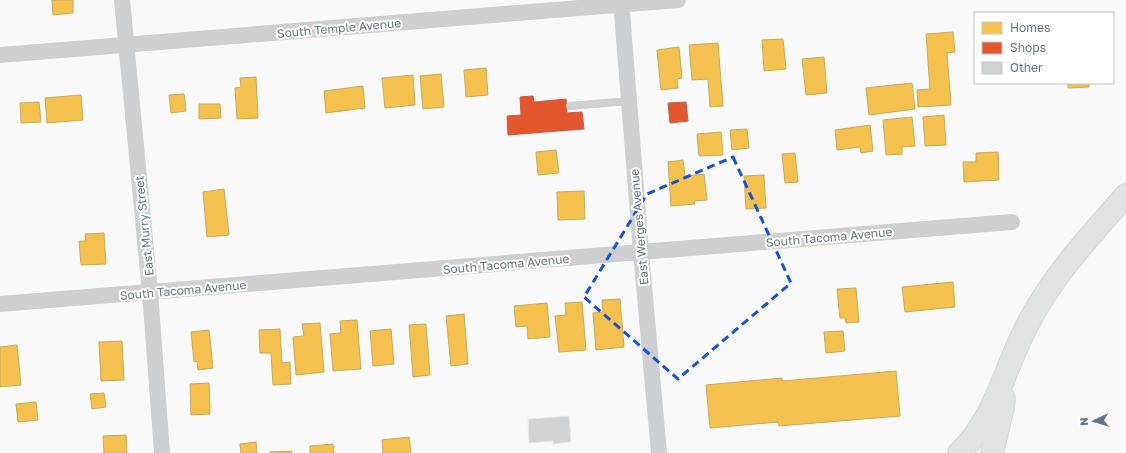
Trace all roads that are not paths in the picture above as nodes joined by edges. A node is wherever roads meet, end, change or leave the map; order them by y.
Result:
1 (122, 0) edge
2 (678, 0) edge
3 (621, 2) edge
4 (126, 45) junction
5 (0, 55) edge
6 (629, 101) junction
7 (570, 106) dead end
8 (1126, 195) edge
9 (1012, 222) dead end
10 (641, 252) junction
11 (150, 292) junction
12 (0, 304) edge
13 (1005, 376) junction
14 (162, 453) edge
15 (655, 453) edge
16 (959, 453) edge
17 (992, 453) edge

1 - 4 street, East Murry Street
2 - 3 street, South Temple Avenue
3 - 4 street, South Temple Avenue
3 - 6 street, East Werges Avenue
4 - 5 street, South Temple Avenue
4 - 11 street, East Murry Street
6 - 7 lane
6 - 10 street, East Werges Avenue
8 - 13 highway
9 - 10 street, South Tacoma Avenue
10 - 11 street, South Tacoma Avenue
10 - 15 street, East Werges Avenue
11 - 12 street, South Tacoma Avenue
11 - 14 street, East Murry Street
13 - 16 highway
13 - 17 highway

